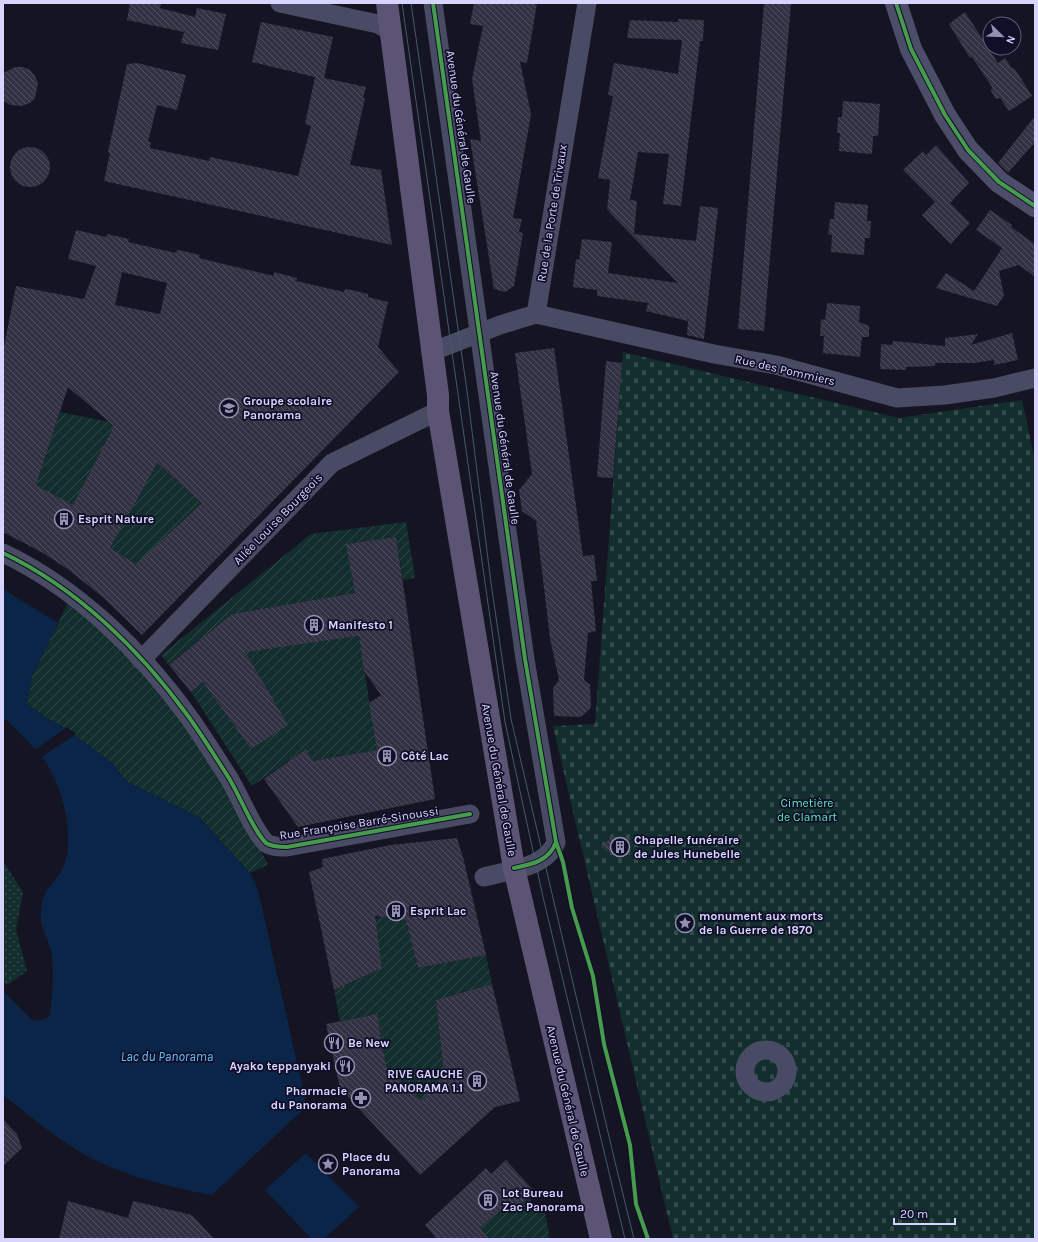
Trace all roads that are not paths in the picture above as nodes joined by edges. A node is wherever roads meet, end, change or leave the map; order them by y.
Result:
1 (280, 3) edge
2 (387, 3) edge
3 (433, 3) edge
4 (587, 3) edge
5 (896, 3) edge
6 (392, 32) junction
7 (1035, 206) edge
8 (536, 314) junction
9 (479, 334) junction
10 (431, 352) junction
11 (1035, 378) edge
12 (438, 411) junction
13 (3, 553) edge
14 (141, 660) junction
15 (470, 814) dead end
16 (514, 868) junction
17 (484, 877) dead end
18 (601, 1239) edge

1 - 6 street
2 - 6 main road, Avenue du Général de Gaulle
3 - 9 street, Avenue du Général de Gaulle
4 - 8 street, Rue de la Porte de Trivaux
5 - 7 street
6 - 10 main road, Avenue du Général de Gaulle
8 - 9 street
8 - 11 street, Rue des Pommiers
9 - 10 street
9 - 16 street, Avenue du Général de Gaulle
10 - 12 main road, Avenue du Général de Gaulle
12 - 14 street, Allée Louise Bourgeois
12 - 16 main road, Avenue du Général de Gaulle
13 - 14 street, Rue Françoise Barré-Sinoussi
14 - 15 street, Rue Françoise Barré-Sinoussi
16 - 17 street
16 - 18 main road, Avenue du Général de Gaulle

